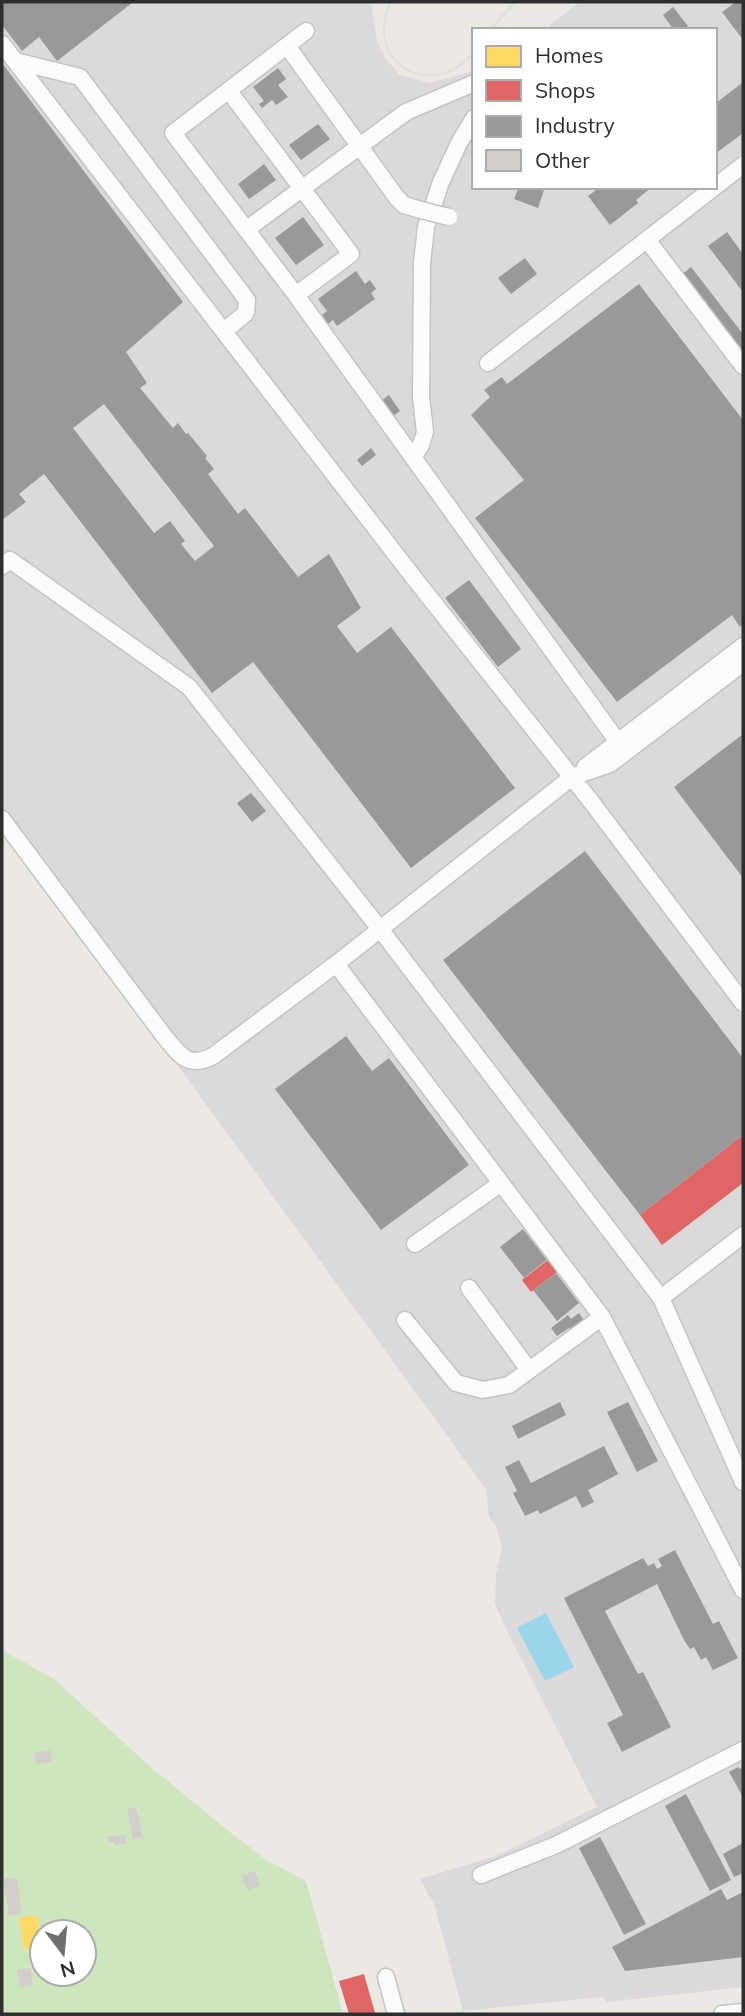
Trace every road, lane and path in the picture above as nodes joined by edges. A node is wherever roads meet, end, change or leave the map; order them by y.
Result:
1 (306, 31) dead end
2 (2, 44) edge
3 (287, 46) junction
4 (15, 61) junction
5 (472, 84) edge
6 (229, 91) junction
7 (472, 122) edge
8 (359, 146) junction
9 (743, 165) edge
10 (717, 186) edge
11 (302, 189) junction
12 (713, 189) edge
13 (449, 216) dead end
14 (247, 229) junction
15 (648, 241) junction
16 (296, 295) junction
17 (224, 331) junction
18 (488, 363) dead end
19 (743, 366) edge
20 (414, 458) junction
21 (2, 566) edge
22 (743, 646) edge
23 (743, 663) edge
24 (618, 742) junction
25 (572, 777) junction
26 (2, 819) edge
27 (380, 929) junction
28 (336, 964) junction
29 (743, 1003) edge
30 (500, 1184) junction
31 (743, 1235) edge
32 (415, 1244) dead end
33 (469, 1289) dead end
34 (661, 1298) junction
35 (602, 1317) junction
36 (405, 1320) dead end
37 (529, 1370) junction
38 (743, 1482) edge
39 (743, 1590) edge
40 (743, 1750) edge
41 (481, 1875) dead end
42 (386, 1978) dead end
43 (743, 2012) edge
44 (396, 2014) edge
45 (722, 2014) edge

1 - 3 street
2 - 4 street
3 - 6 street
3 - 8 street
4 - 17 street
4 - 17 street
5 - 8 street
6 - 11 street
6 - 14 street
7 - 20 street
8 - 11 street
8 - 13 street, bridge
9 - 10 street
11 - 14 street
11 - 16 street
12 - 15 street
14 - 16 street
15 - 18 street
15 - 19 street
16 - 20 street
17 - 25 street
20 - 24 street
21 - 27 street
22 - 24 street
23 - 25 street
24 - 25 street
25 - 27 street
25 - 29 street
26 - 28 street
27 - 28 street
27 - 34 street
28 - 30 street
30 - 32 street
30 - 35 street
31 - 34 street
33 - 37 street
34 - 38 street
35 - 37 street
35 - 39 street
36 - 37 street
40 - 41 street
42 - 44 street
43 - 45 street

